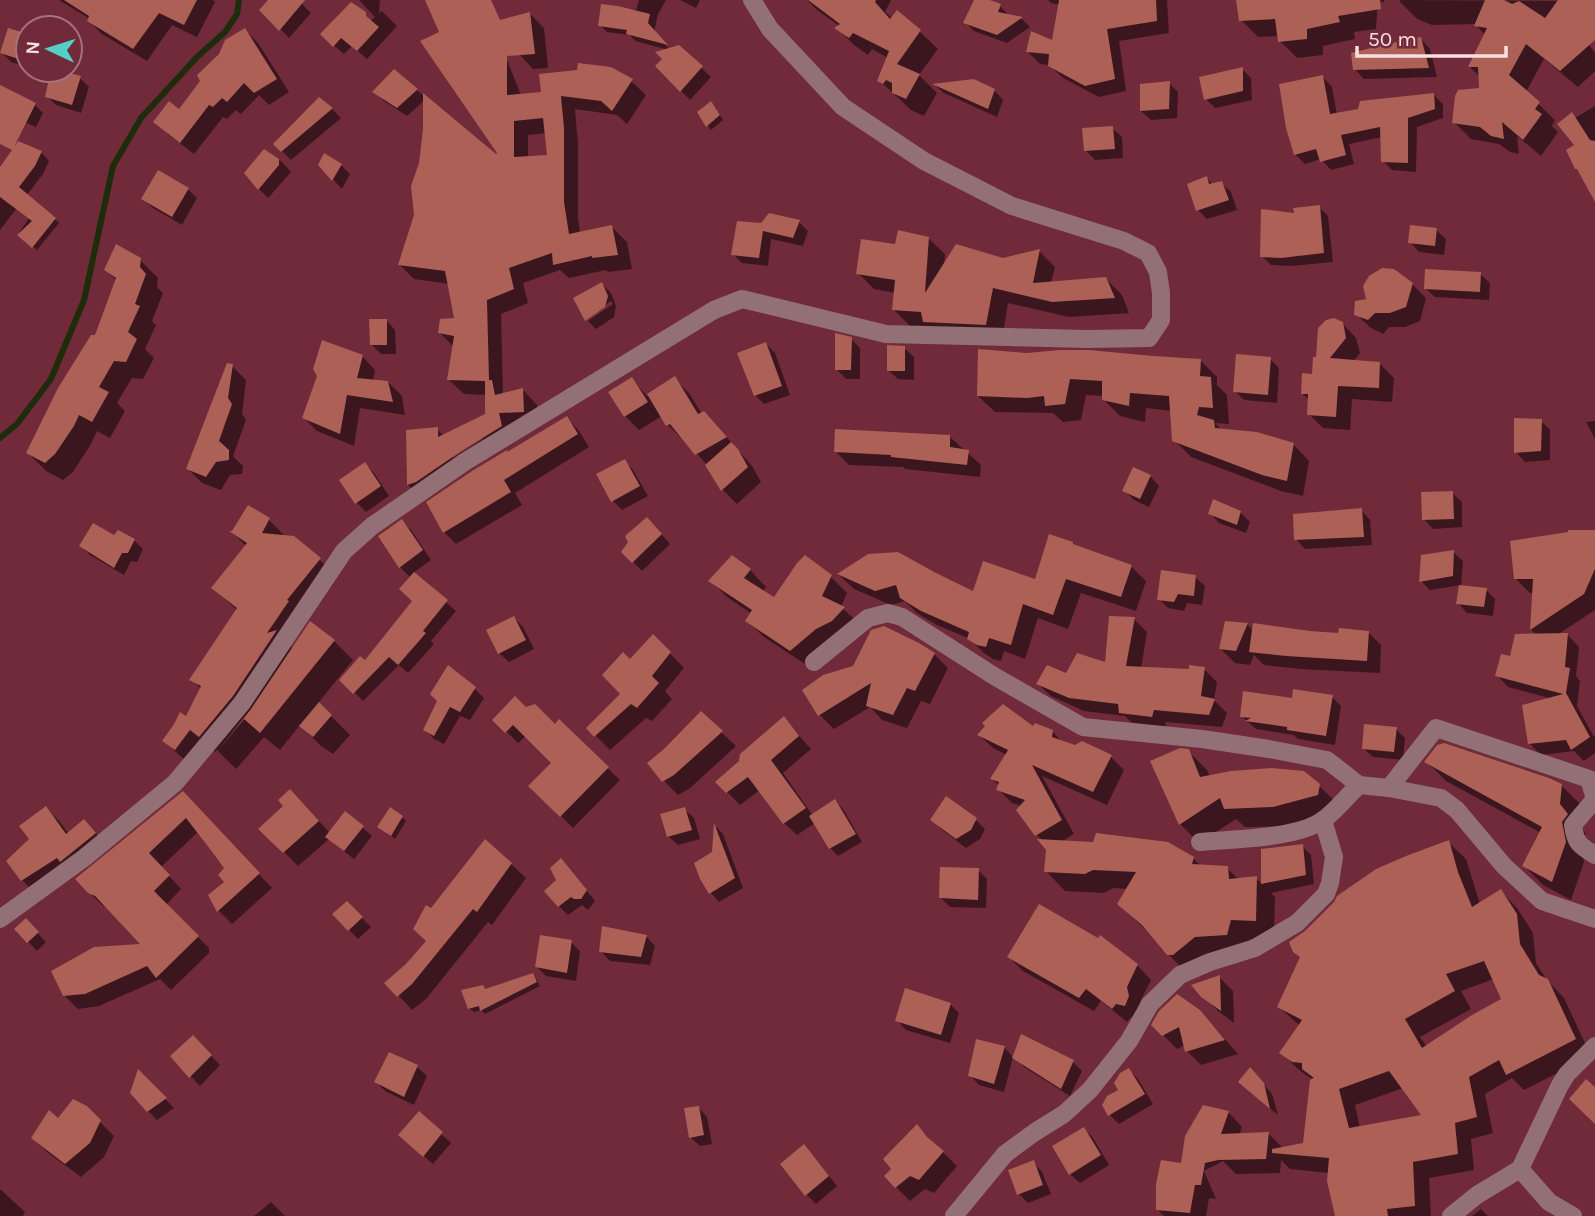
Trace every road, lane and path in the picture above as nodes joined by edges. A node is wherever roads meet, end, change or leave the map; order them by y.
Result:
1 (751, 0) edge
2 (814, 662) dead end
3 (1359, 785) junction
4 (1389, 788) junction
5 (1323, 820) junction
6 (1200, 842) dead end
7 (1595, 855) edge
8 (0, 919) edge
9 (1595, 919) edge
10 (1595, 1046) edge
11 (1520, 1169) junction
12 (954, 1216) edge
13 (1451, 1216) edge
14 (1573, 1216) edge

1 - 8 street
2 - 3 street
3 - 4 street
3 - 5 street
4 - 7 street
4 - 9 street
5 - 6 street
5 - 12 street
10 - 11 street
11 - 13 street
11 - 14 street

